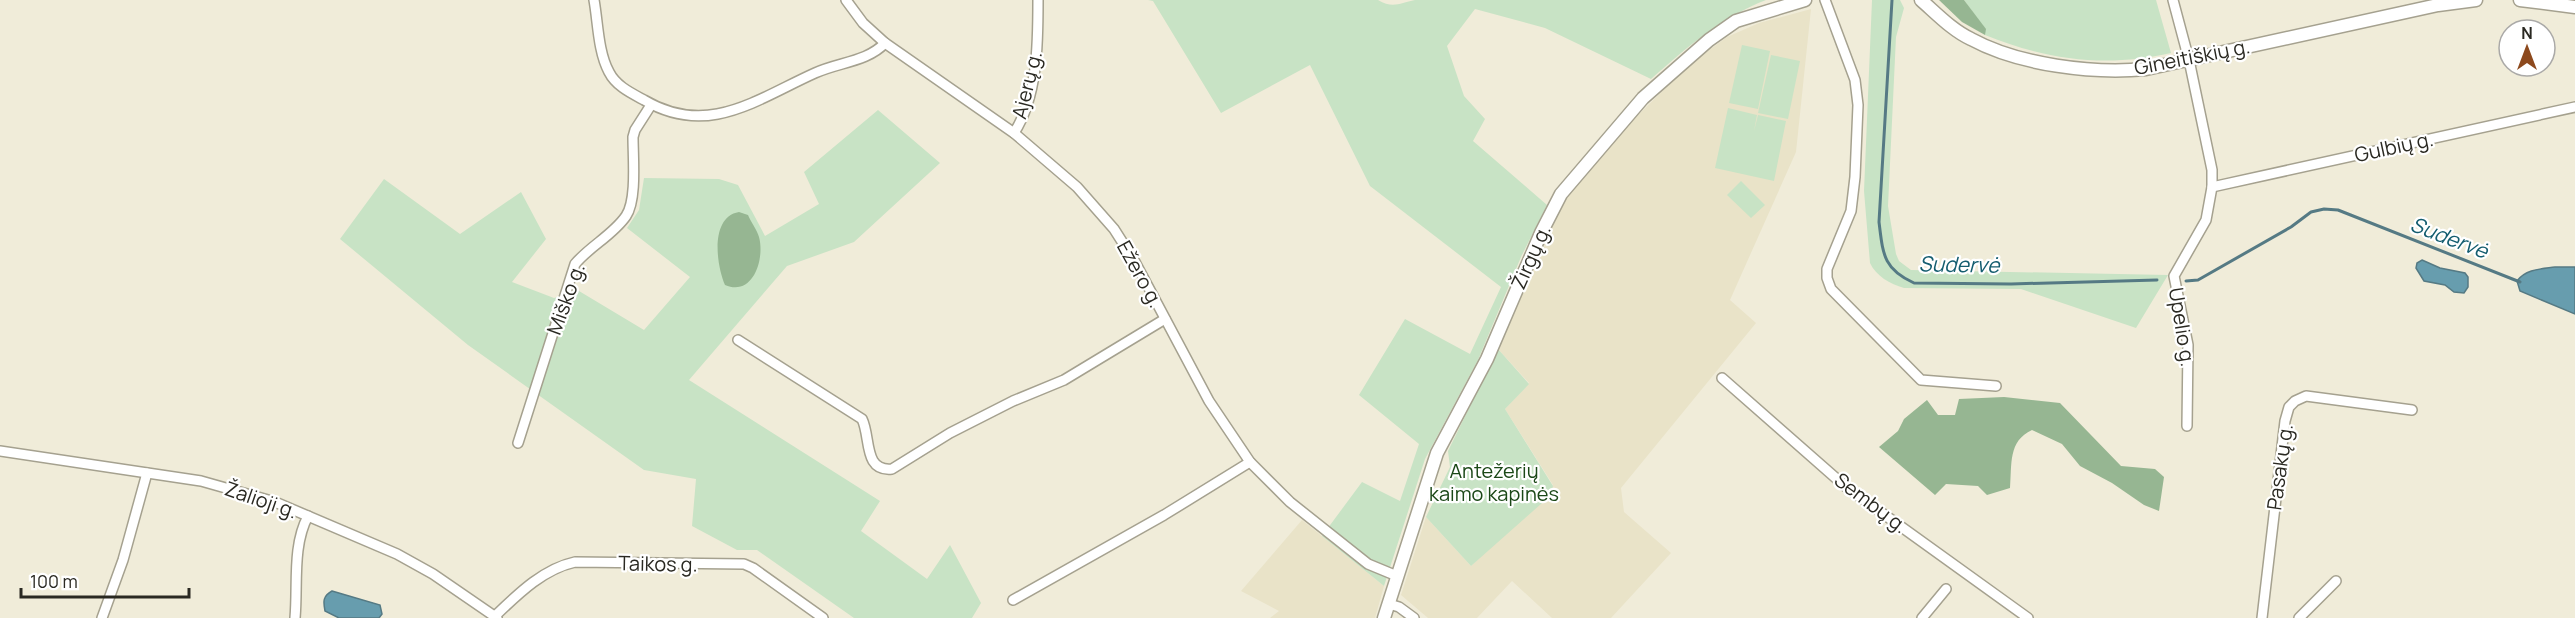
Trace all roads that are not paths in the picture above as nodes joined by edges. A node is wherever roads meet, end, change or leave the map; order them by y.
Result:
1 (594, 0) edge
2 (846, 0) edge
3 (1038, 0) edge
4 (1805, 0) edge
5 (1825, 0) edge
6 (1921, 0) edge
7 (2173, 0) edge
8 (2476, 0) edge
9 (2520, 0) edge
10 (2575, 7) edge
11 (885, 43) junction
12 (2189, 60) junction
13 (651, 105) junction
14 (2575, 107) edge
15 (1014, 133) junction
16 (2212, 187) junction
17 (1165, 319) junction
18 (738, 340) dead end
19 (1722, 378) dead end
20 (1996, 386) dead end
21 (2412, 410) dead end
22 (2187, 426) dead end
23 (518, 443) dead end
24 (0, 451) edge
25 (1250, 462) junction
26 (147, 473) junction
27 (308, 516) junction
28 (1397, 576) junction
29 (2336, 581) dead end
30 (1946, 589) dead end
31 (1013, 600) dead end
32 (1389, 604) junction
33 (496, 617) edge
34 (102, 618) edge
35 (295, 618) edge
36 (823, 618) edge
37 (1384, 618) edge
38 (1414, 618) edge
39 (1922, 618) edge
40 (2028, 618) edge
41 (2262, 618) edge
42 (2299, 618) edge

1 - 13 street
2 - 11 street, Ežero g.
3 - 15 street, Ajerų g.
4 - 28 street, Žirgų g.
5 - 20 street
6 - 12 street, Gineitiškių g.
7 - 12 street, Upelio g.
8 - 12 street, Gineitiškių g.
9 - 10 street
11 - 13 street
11 - 15 street, Ežero g.
12 - 16 street, Upelio g.
13 - 23 street, Miško g.
14 - 16 street, Gulbių g.
15 - 17 street, Ežero g.
16 - 22 street, Upelio g.
17 - 18 street
17 - 25 street, Ežero g.
19 - 40 street, Sembų g.
21 - 41 street, Pasakų g.
24 - 26 street, Žalioji g.
25 - 28 street, Ežero g.
25 - 31 street
26 - 27 street, Žalioji g.
26 - 34 street
27 - 33 street, Žalioji g.
27 - 35 street
28 - 32 street, Žirgų g.
29 - 42 street
30 - 39 street
32 - 37 street, Žirgų g.
32 - 38 street
33 - 36 street, Taikos g.

